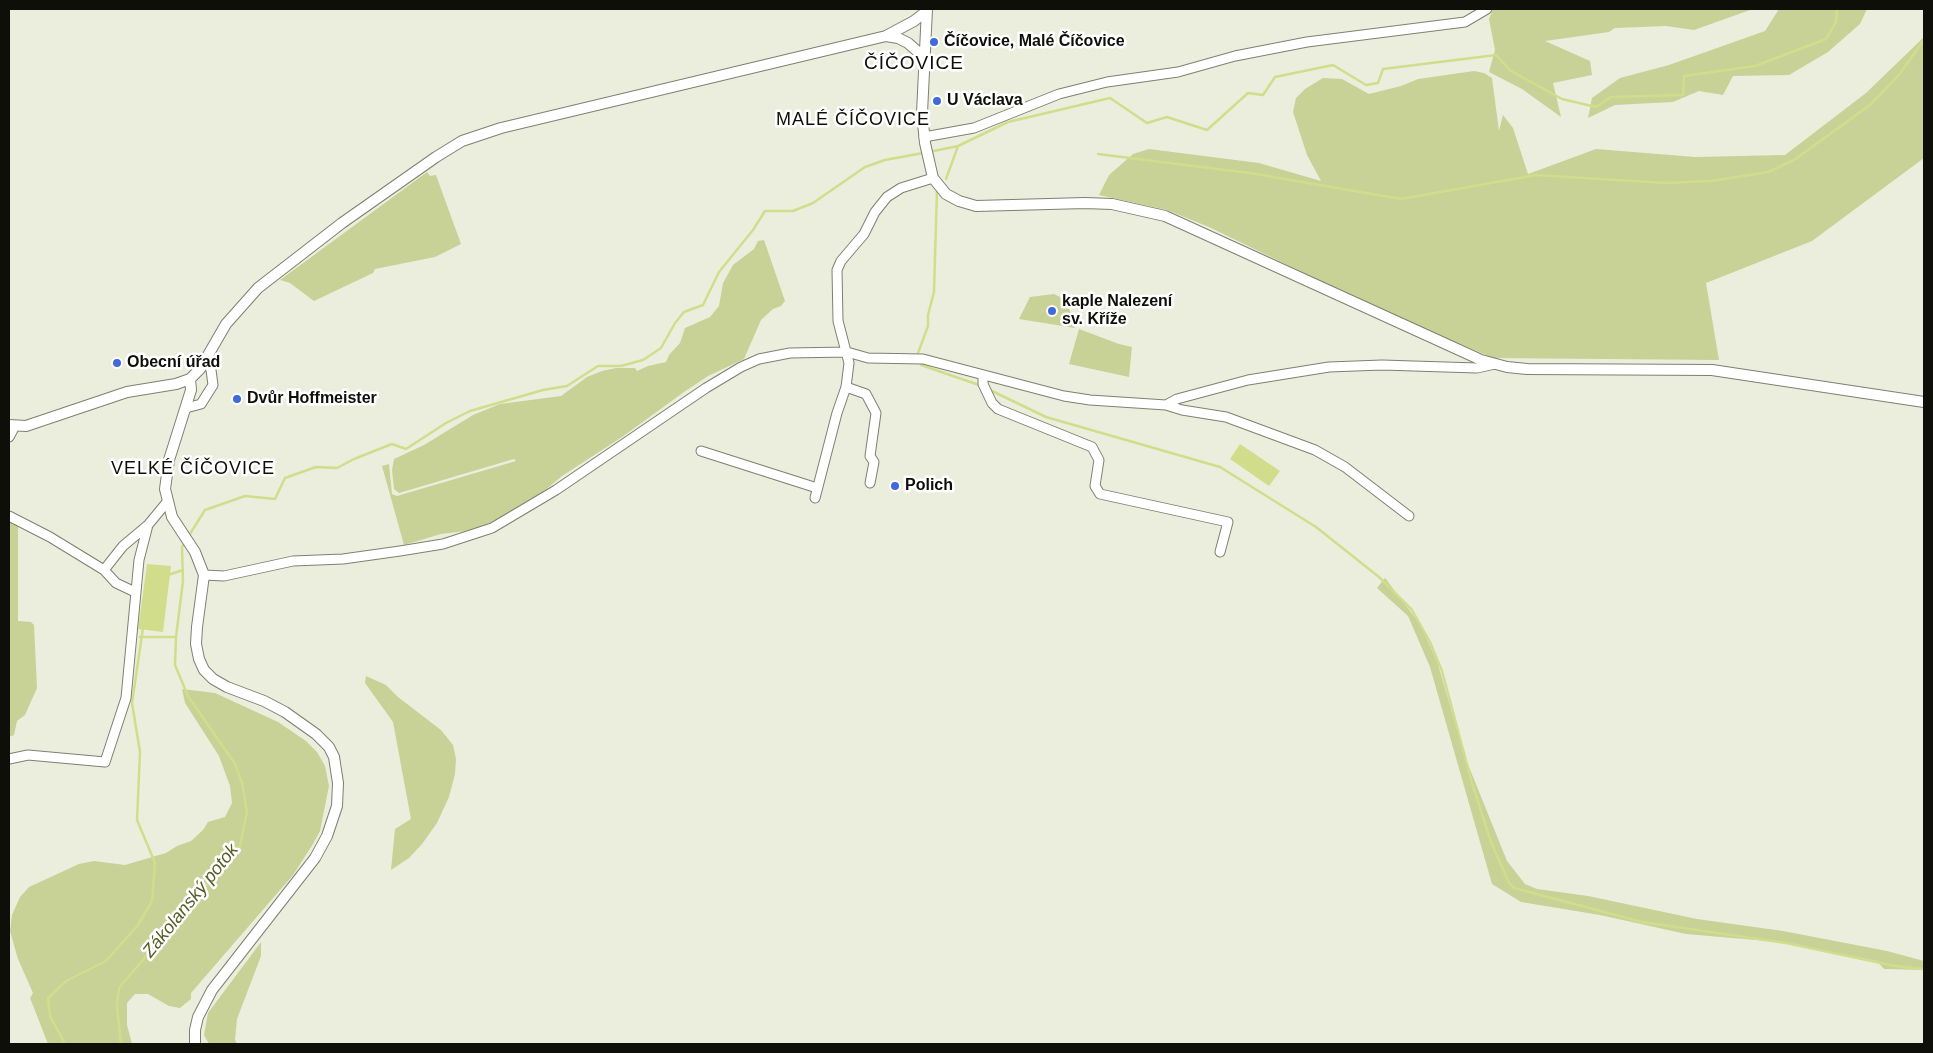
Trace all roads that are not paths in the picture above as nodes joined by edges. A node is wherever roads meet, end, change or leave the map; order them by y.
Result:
1 (1487, 9) edge
2 (927, 10) edge
3 (886, 36) junction
4 (924, 61) junction
5 (924, 140) junction
6 (932, 174) junction
7 (847, 352) junction
8 (206, 358) junction
9 (1495, 364) junction
10 (983, 376) junction
11 (190, 379) junction
12 (846, 387) junction
13 (1924, 402) edge
14 (1166, 405) junction
15 (186, 408) junction
16 (12, 426) edge
17 (9, 437) edge
18 (701, 451) dead end
19 (870, 483) dead end
20 (817, 488) junction
21 (815, 498) dead end
22 (167, 502) junction
23 (9, 516) edge
24 (1409, 516) dead end
25 (148, 525) junction
26 (1220, 552) dead end
27 (104, 570) junction
28 (204, 576) junction
29 (135, 592) junction
30 (9, 759) edge
31 (195, 1044) edge

1 - 5 street
2 - 3 street
2 - 4 street
3 - 4 street
3 - 8 street
4 - 5 street
5 - 6 street
6 - 7 street
6 - 9 street
7 - 10 street
7 - 12 street
7 - 28 street
8 - 11 street
8 - 15 street
9 - 13 street
9 - 14 street
10 - 14 street
10 - 26 street
11 - 15 street
11 - 16 street
12 - 19 street
12 - 20 street
14 - 24 street
15 - 22 street
16 - 17 street
18 - 20 street
20 - 21 street
22 - 25 street
22 - 28 street
23 - 27 street
25 - 27 street
25 - 29 street
27 - 29 street
28 - 31 street
29 - 30 street

